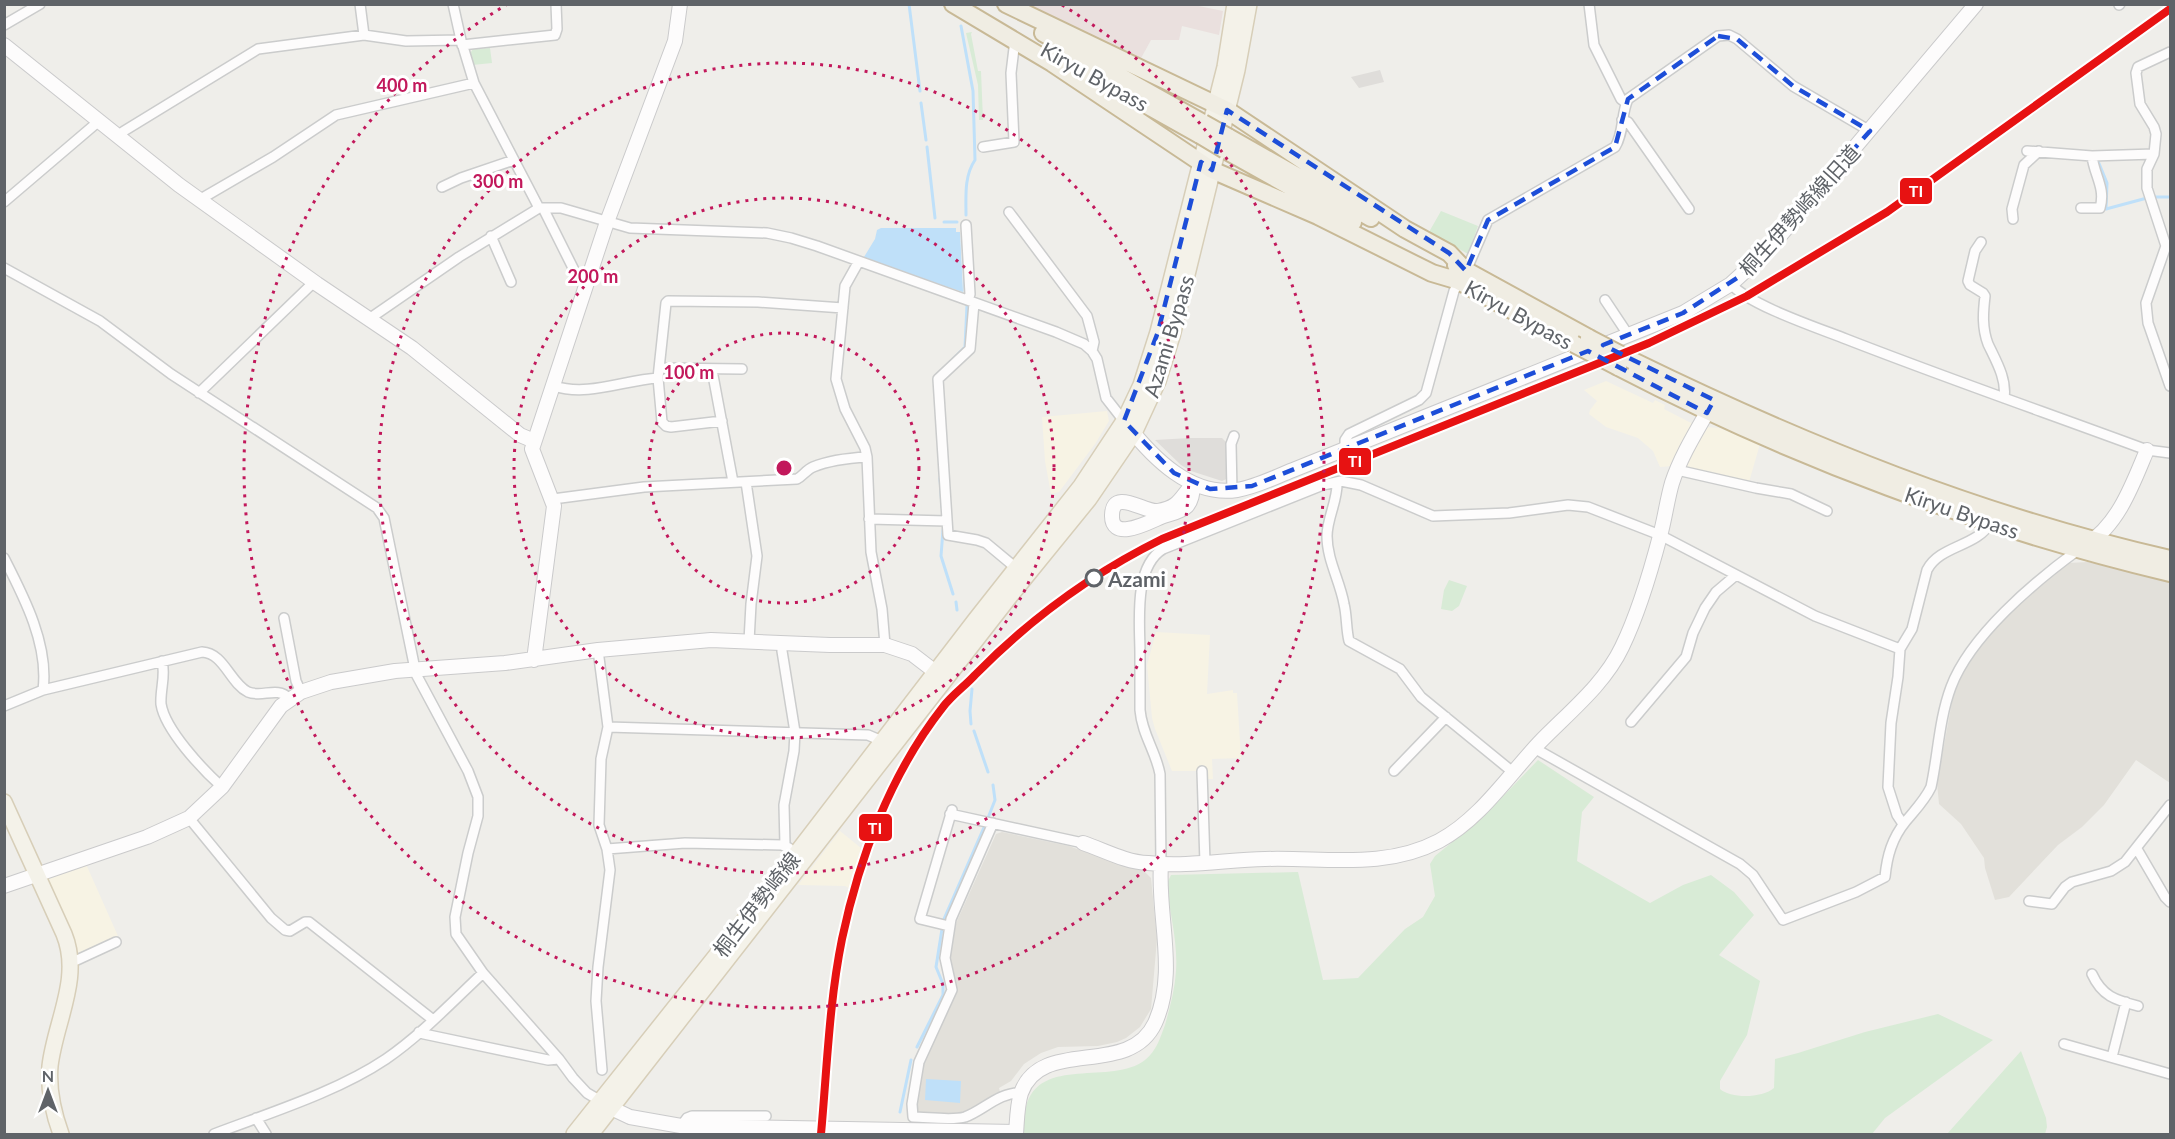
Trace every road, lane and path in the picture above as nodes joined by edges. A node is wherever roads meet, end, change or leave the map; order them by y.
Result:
1 (40, 4) edge
2 (360, 4) edge
3 (453, 4) edge
4 (556, 4) edge
5 (680, 4) edge
6 (953, 4) edge
7 (967, 4) edge
8 (993, 4) edge
9 (1006, 4) edge
10 (1235, 4) edge
11 (1249, 4) edge
12 (1589, 4) edge
13 (1976, 4) edge
14 (4, 25) edge
15 (363, 35) junction
16 (1015, 40) junction
17 (462, 43) junction
18 (4, 45) edge
19 (2170, 52) edge
20 (474, 83) junction
21 (1626, 103) junction
22 (1221, 107) junction
23 (1622, 120) junction
24 (99, 121) junction
25 (1201, 129) junction
26 (1870, 131) junction
27 (118, 136) junction
28 (982, 147) dead end
29 (2027, 151) dead end
30 (2039, 151) junction
31 (2154, 154) junction
32 (2092, 156) junction
33 (514, 160) junction
34 (1207, 166) junction
35 (442, 187) dead end
36 (200, 200) junction
37 (4, 202) edge
38 (541, 208) junction
39 (2081, 208) dead end
40 (1689, 209) dead end
41 (1010, 212) dead end
42 (2013, 219) dead end
43 (608, 222) junction
44 (966, 225) dead end
45 (491, 236) junction
46 (1981, 242) dead end
47 (859, 261) junction
48 (4, 268) edge
49 (1463, 276) junction
50 (314, 282) junction
51 (511, 282) dead end
52 (587, 283) junction
53 (1731, 284) junction
54 (1605, 300) dead end
55 (971, 302) junction
56 (843, 308) junction
57 (369, 319) junction
58 (1629, 336) junction
59 (1092, 351) junction
60 (742, 369) dead end
61 (712, 370) junction
62 (659, 373) junction
63 (554, 386) junction
64 (2170, 386) edge
65 (199, 393) junction
66 (2004, 398) junction
67 (1710, 406) junction
68 (722, 421) junction
69 (1129, 427) junction
70 (1234, 436) dead end
71 (534, 441) junction
72 (1346, 448) junction
73 (2147, 450) junction
74 (2170, 450) edge
75 (867, 457) junction
76 (1677, 470) junction
77 (733, 482) junction
78 (746, 482) junction
79 (1337, 482) junction
80 (1193, 484) junction
81 (1232, 491) junction
82 (553, 499) junction
83 (1827, 511) dead end
84 (869, 519) junction
85 (947, 521) junction
86 (1990, 523) junction
87 (1660, 535) junction
88 (2092, 541) junction
89 (2078, 550) junction
90 (4, 558) edge
91 (2170, 559) edge
92 (1016, 568) junction
93 (2170, 573) edge
94 (1736, 575) junction
95 (284, 618) dead end
96 (750, 641) junction
97 (782, 643) junction
98 (885, 645) junction
99 (1900, 649) junction
100 (598, 650) junction
101 (534, 660) junction
102 (162, 661) junction
103 (415, 670) junction
104 (941, 676) junction
105 (43, 690) junction
106 (295, 695) junction
107 (4, 706) edge
108 (1446, 717) junction
109 (1631, 722) dead end
110 (608, 727) junction
111 (795, 732) junction
112 (882, 741) junction
113 (1534, 748) junction
114 (1202, 771) dead end
115 (1394, 771) dead end
116 (1514, 773) junction
117 (222, 787) junction
118 (4, 802) edge
119 (2170, 805) edge
120 (189, 818) junction
121 (993, 823) junction
122 (1903, 824) junction
123 (1083, 843) joint
124 (607, 849) junction
125 (2137, 849) junction
126 (790, 850) junction
127 (1205, 863) junction
128 (1161, 864) junction
129 (37, 874) junction
130 (4, 886) edge
131 (2029, 901) dead end
132 (2170, 902) edge
133 (949, 926) junction
134 (116, 942) dead end
135 (70, 960) junction
136 (483, 973) junction
137 (2092, 974) dead end
138 (2126, 1002) junction
139 (2138, 1006) dead end
140 (432, 1019) junction
141 (419, 1032) junction
142 (2064, 1044) dead end
143 (2112, 1057) junction
144 (558, 1059) junction
145 (602, 1070) dead end
146 (2170, 1074) edge
147 (1021, 1094) junction
148 (606, 1105) junction
149 (766, 1116) dead end
150 (256, 1118) junction
151 (672, 1128) edge
152 (810, 1131) edge
153 (832, 1131) edge
154 (957, 1132) edge
155 (1016, 1133) edge
156 (62, 1134) edge
157 (214, 1134) edge
158 (266, 1134) edge
159 (574, 1134) edge
160 (591, 1134) edge
161 (721, 1134) edge

1 - 14 street
2 - 15 street
3 - 17 street
4 - 17 street
5 - 43 street
6 - 16 highway
7 - 25 highway, Kiryu Bypass
8 - 25 highway, Kiryu Bypass
9 - 22 highway
10 - 22 main road, Azami Bypass
11 - 22 main road, Azami Bypass
12 - 21 street
13 - 26 street, 桐生伊勢崎線旧道
15 - 17 street
15 - 27 street
16 - 28 street
16 - 34 highway
17 - 20 street
18 - 24 street
19 - 31 street
20 - 33 street
20 - 36 street
21 - 23 street
21 - 26 street
22 - 34 main road, Azami Bypass
22 - 49 highway
23 - 40 street
23 - 49 street
24 - 27 street
24 - 37 street
25 - 49 highway, Kiryu Bypass, bridge
26 - 53 street, 桐生伊勢崎線旧道
27 - 36 street
29 - 30 street
30 - 32 street
30 - 42 street
31 - 32 street
31 - 64 street
32 - 39 street
33 - 35 street
33 - 38 street
34 - 49 highway
34 - 69 main road, Azami Bypass
36 - 50 street
38 - 43 street
38 - 45 street
38 - 52 street
41 - 59 street
43 - 47 street
43 - 52 street
44 - 55 street
45 - 51 street
45 - 57 street
46 - 66 street
47 - 55 street
47 - 56 street
48 - 65 street
49 - 67 highway, Kiryu Bypass, bridge
49 - 72 street
50 - 57 street
50 - 65 street
52 - 63 street
53 - 58 street, 桐生伊勢崎線旧道
53 - 66 street
54 - 58 street
55 - 59 street
55 - 85 street
56 - 62 street
56 - 75 street
57 - 71 street
58 - 72 street, 桐生伊勢崎線旧道
59 - 69 street
60 - 61 street
61 - 62 street
61 - 68 street
62 - 63 street
62 - 68 street
63 - 71 street
65 - 103 street
66 - 73 street
67 - 76 street
67 - 86 highway, Kiryu Bypass
67 - 88 highway, Kiryu Bypass
68 - 77 street
69 - 80 street, 桐生伊勢崎線旧道
69 - 92 main road, Azami Bypass
69 - 104 main road, Azami Bypass
70 - 81 street
71 - 82 street
72 - 81 street, 桐生伊勢崎線旧道
73 - 74 street
73 - 88 street
75 - 78 street
75 - 84 street
76 - 83 street
76 - 87 street
77 - 78 street
77 - 82 street
78 - 96 street
79 - 87 street
79 - 108 street
79 - 128 street
80 - 80 street
80 - 81 street, 桐生伊勢崎線旧道
82 - 101 street
84 - 85 street
84 - 98 street
85 - 92 street
86 - 89 highway, Kiryu Bypass
86 - 99 street
87 - 94 street
87 - 113 street
88 - 89 street
88 - 91 highway, Kiryu Bypass
89 - 93 highway, Kiryu Bypass
89 - 122 street
90 - 105 street
92 - 104 main road, Azami Bypass
94 - 99 street
94 - 109 street
95 - 106 street
96 - 97 street
96 - 100 street
97 - 98 street
97 - 111 street
98 - 104 street
99 - 122 street
100 - 101 street
100 - 110 street
101 - 103 street
102 - 105 street
102 - 106 street
102 - 117 street
103 - 106 street
103 - 136 street
104 - 112 main road, 桐生伊勢崎線
104 - 148 main road, 桐生伊勢崎線
105 - 107 street
106 - 117 street
108 - 115 street
108 - 116 street
110 - 111 street
110 - 124 street
111 - 112 street
111 - 126 street
112 - 126 main road, 桐生伊勢崎線
113 - 116 street
113 - 122 street
114 - 127 street
116 - 127 street
117 - 120 street
118 - 129 main road
119 - 125 street
120 - 129 street
120 - 140 street
121 - 123 street
121 - 133 street
121 - 133 street
123 - 128 street
124 - 126 street
124 - 145 street
125 - 131 street
125 - 132 street
126 - 148 main road, 桐生伊勢崎線
127 - 128 street
128 - 147 street
129 - 130 street
129 - 135 main road
133 - 147 street
134 - 135 street
135 - 156 main road
136 - 140 street
136 - 144 street
137 - 138 street
138 - 139 street
138 - 143 street
140 - 141 street
141 - 144 street
141 - 150 street
142 - 143 street
143 - 146 street
144 - 148 street
147 - 155 street
148 - 151 street
148 - 159 main road, 桐生伊勢崎線
148 - 160 main road, 桐生伊勢崎線
149 - 151 street
150 - 157 street
150 - 158 street
151 - 152 street
151 - 161 street
152 - 153 street
153 - 154 street
154 - 155 street

